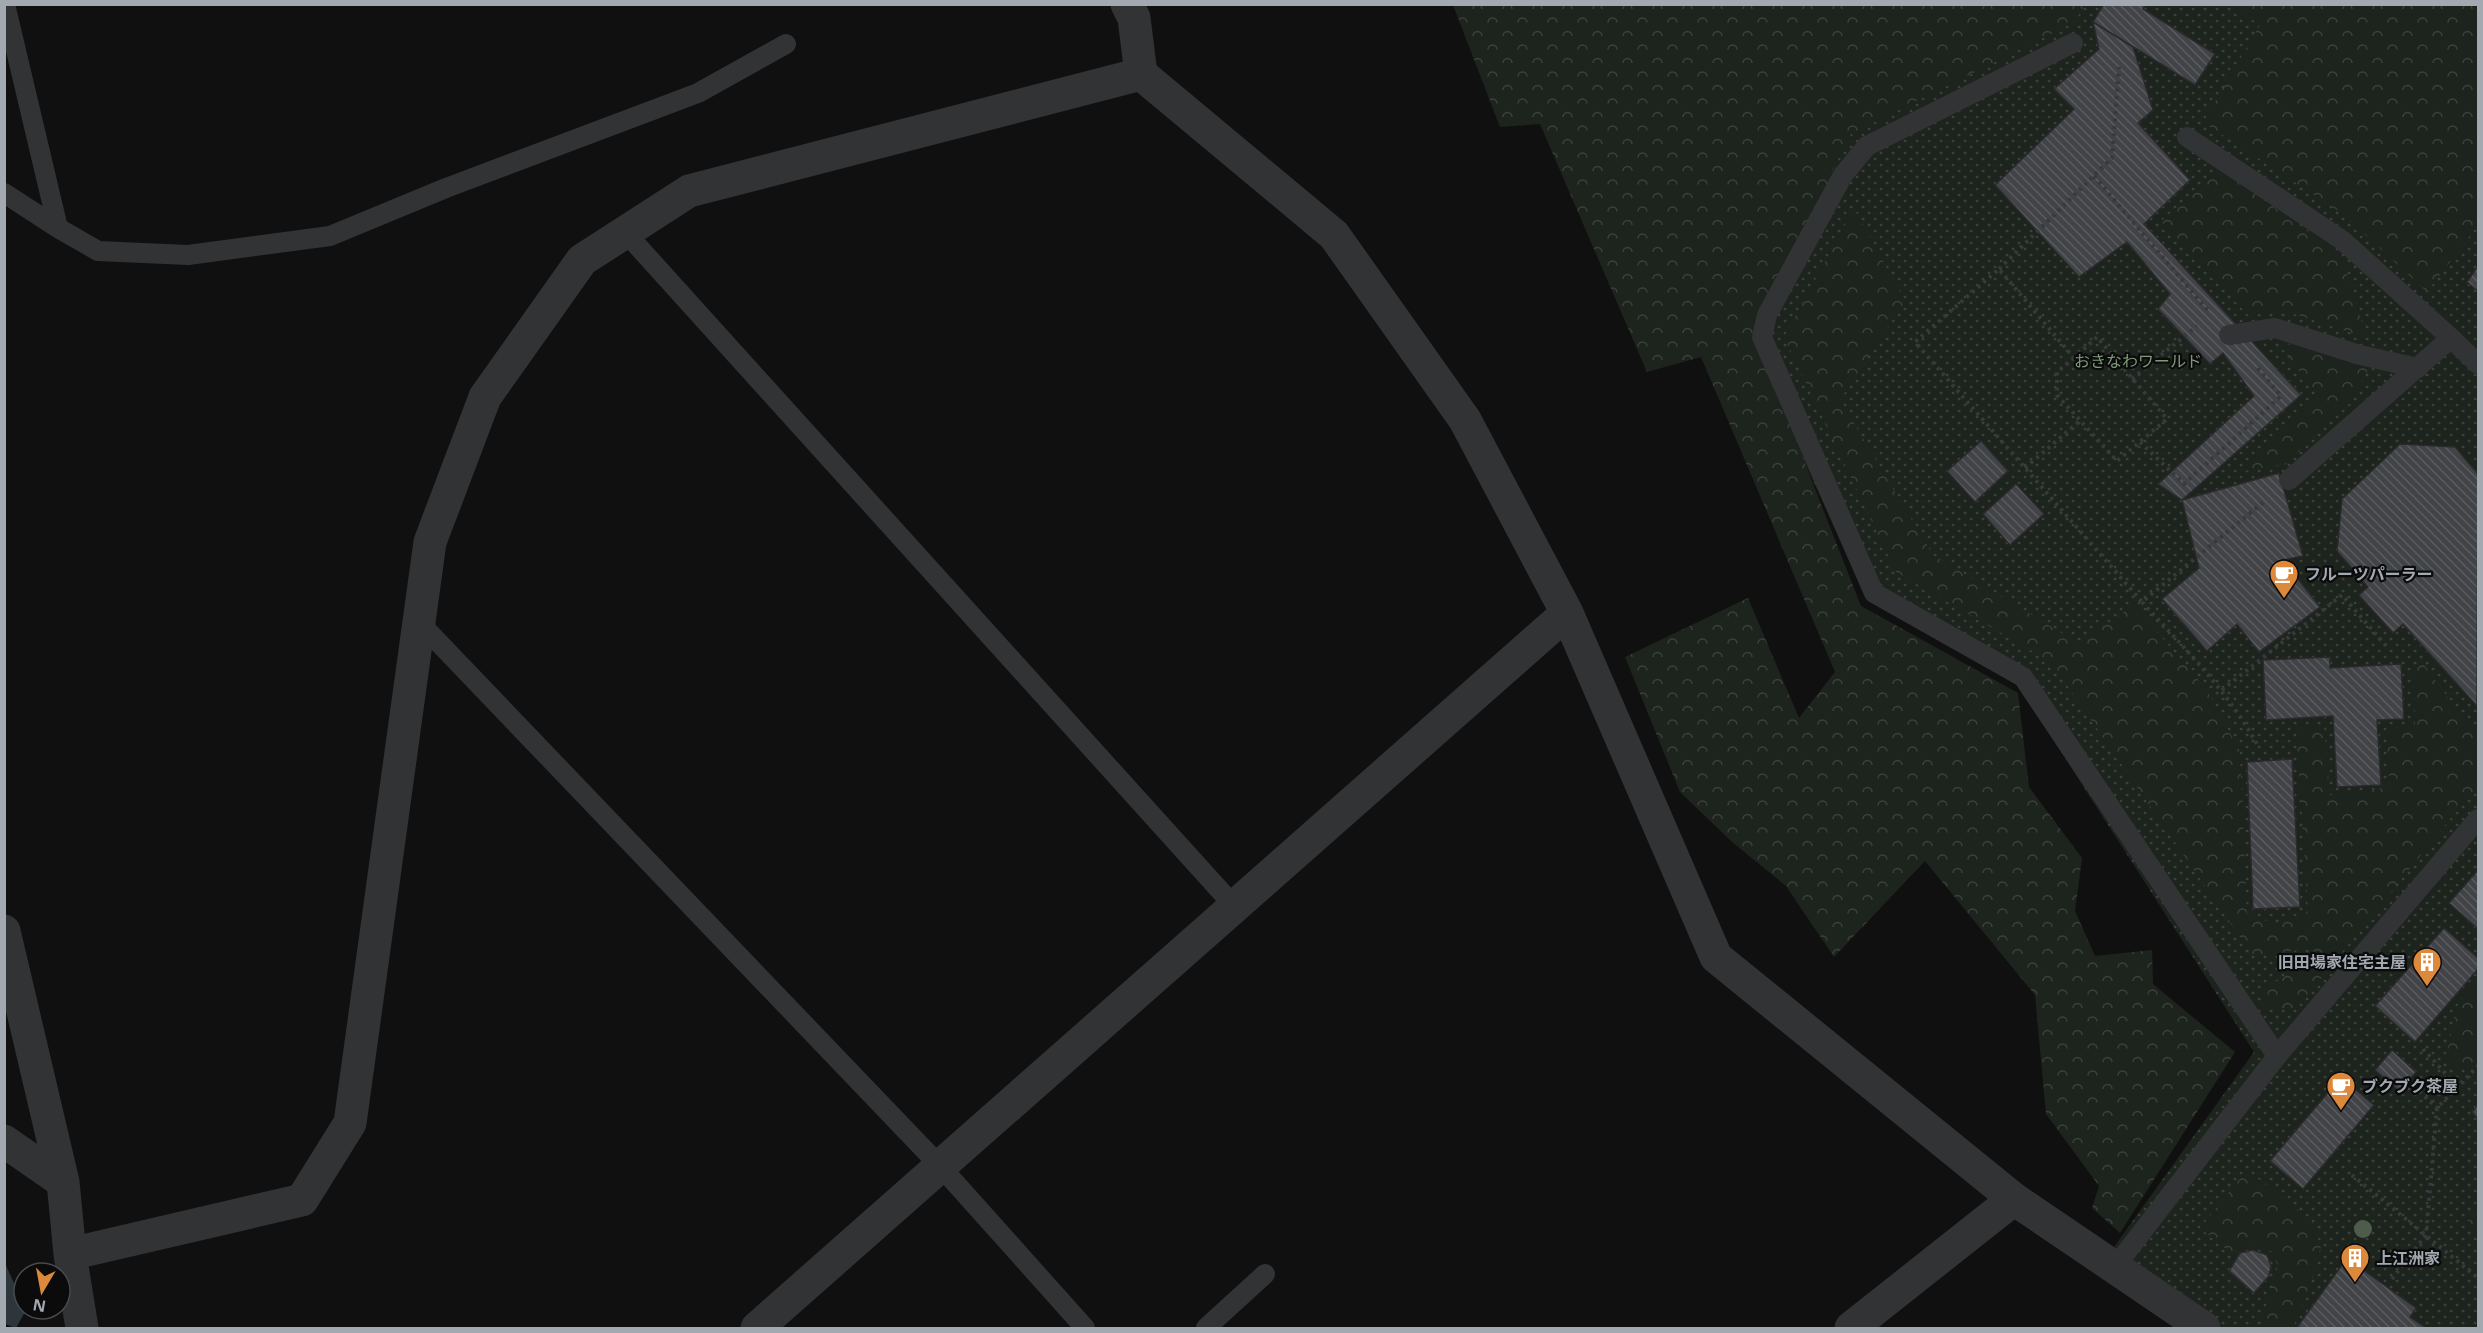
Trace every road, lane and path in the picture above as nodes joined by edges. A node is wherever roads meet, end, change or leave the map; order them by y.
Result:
1 (5, 4) edge
2 (1127, 4) edge
3 (2073, 43) dead end
4 (786, 44) dead end
5 (2119, 67) dead end
6 (1142, 74) junction
7 (2187, 137) dead end
8 (4, 193) edge
9 (58, 228) junction
10 (625, 232) junction
11 (1999, 268) junction
12 (2211, 314) dead end
13 (2229, 335) dead end
14 (2451, 338) junction
15 (2074, 358) junction
16 (2478, 364) edge
17 (2418, 368) junction
18 (2132, 379) junction
19 (2081, 420) junction
20 (2140, 442) junction
21 (2025, 468) junction
22 (2289, 480) joint
23 (2184, 484) dead end
24 (2142, 602) junction
25 (1568, 613) junction
26 (419, 622) junction
27 (2387, 647) dead end
28 (2222, 690) junction
29 (2258, 746) dead end
30 (2478, 819) edge
31 (1235, 907) junction
32 (4, 931) edge
33 (2423, 1049) dead end
34 (2277, 1056) junction
35 (2478, 1066) edge
36 (2414, 1086) dead end
37 (2458, 1087) junction
38 (2437, 1108) junction
39 (4, 1141) edge
40 (941, 1167) junction
41 (2352, 1175) dead end
42 (63, 1182) junction
43 (2014, 1199) junction
44 (2426, 1235) junction
45 (70, 1254) junction
46 (2115, 1267) junction
47 (1265, 1274) dead end
48 (2478, 1278) edge
49 (2392, 1279) dead end
50 (82, 1329) edge
51 (757, 1329) edge
52 (1085, 1329) edge
53 (1206, 1329) edge
54 (1851, 1329) edge
55 (2204, 1329) edge

1 - 9 lane
2 - 6 street
3 - 34 lane
4 - 9 lane
5 - 11 path
6 - 10 street
6 - 25 street
7 - 14 lane
8 - 9 lane
10 - 26 street
10 - 31 lane
11 - 15 path
11 - 21 path
12 - 18 path
13 - 17 lane
14 - 16 lane
14 - 17 lane
15 - 18 path
15 - 19 path
17 - 22 lane
18 - 20 path
19 - 20 path
19 - 21 path
20 - 23 path
21 - 24 path
22 - 24 path
24 - 28 path
25 - 31 street
25 - 43 street
26 - 40 lane
26 - 45 street
27 - 28 path
28 - 29 path
30 - 34 lane
31 - 40 street
32 - 42 street
33 - 37 path
34 - 46 lane
35 - 37 path
36 - 38 path
37 - 38 path
38 - 44 path
39 - 42 street
40 - 51 street
40 - 52 lane
41 - 44 path
42 - 45 street
43 - 46 street
43 - 54 street
44 - 48 path
44 - 49 path
45 - 50 street
46 - 55 street
47 - 53 lane

